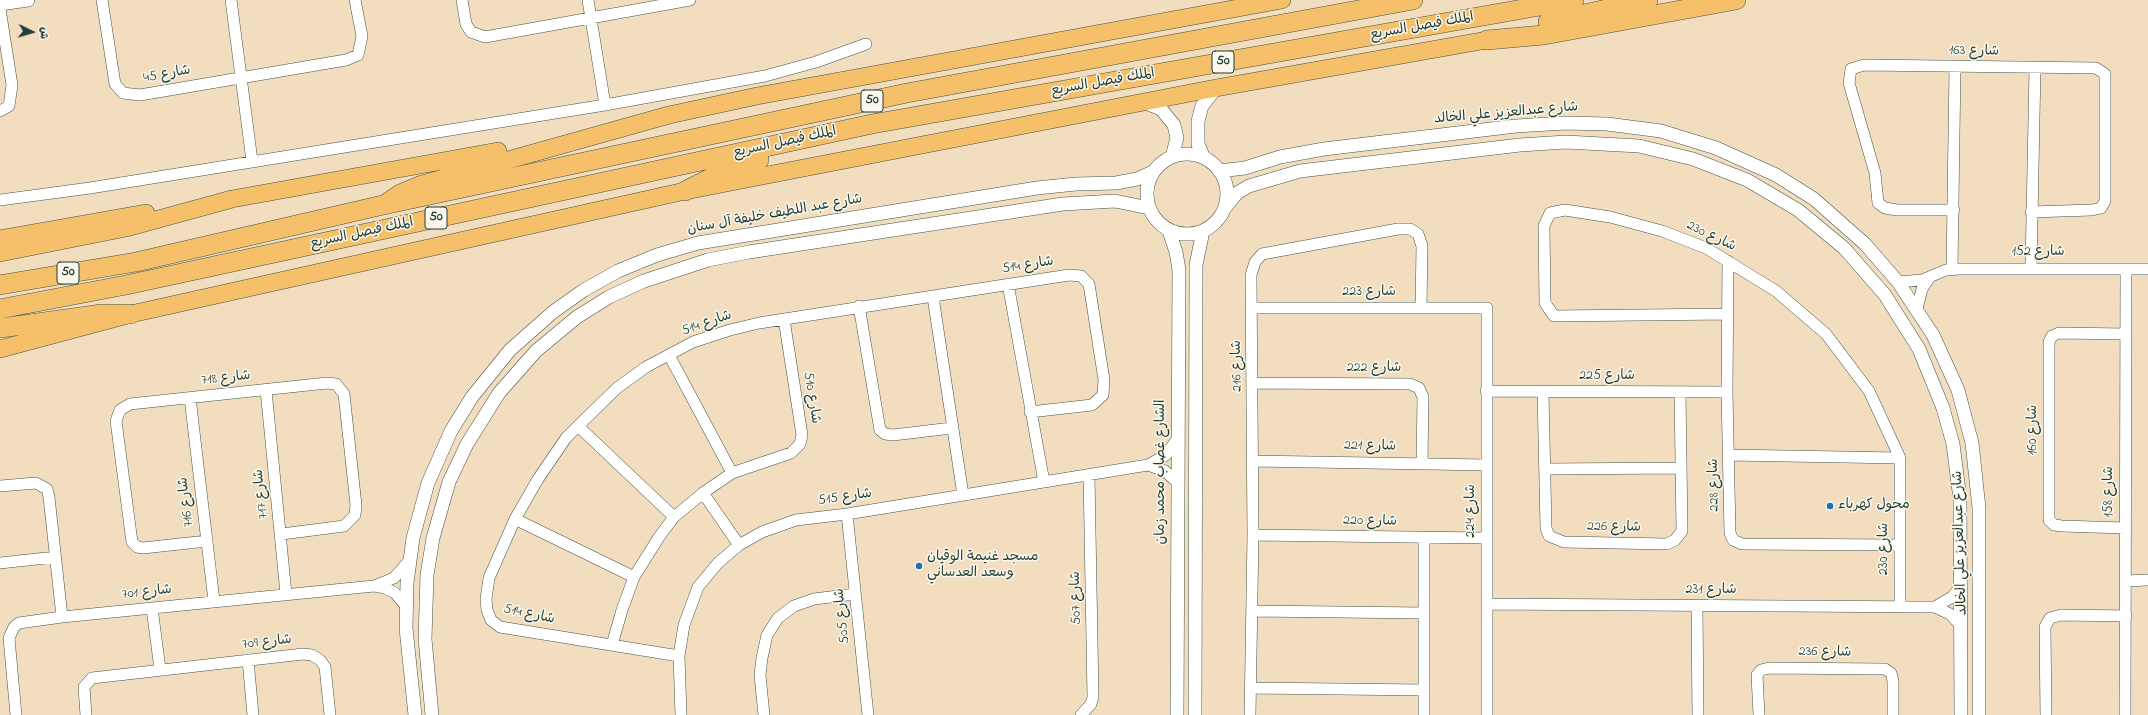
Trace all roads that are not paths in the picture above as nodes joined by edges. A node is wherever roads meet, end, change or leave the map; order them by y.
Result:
1 (28, 0) edge
2 (102, 0) edge
3 (231, 0) edge
4 (355, 0) edge
5 (462, 0) edge
6 (588, 0) edge
7 (690, 0) edge
8 (1282, 0) edge
9 (1413, 0) edge
10 (1574, 0) edge
11 (1648, 0) edge
12 (1736, 0) edge
13 (0, 4) edge
14 (0, 9) edge
15 (591, 18) junction
16 (1487, 40) junction
17 (866, 44) dead end
18 (1955, 67) junction
19 (2035, 68) junction
20 (242, 77) junction
21 (1216, 88) junction
22 (1143, 102) junction
23 (605, 105) junction
24 (0, 111) edge
25 (872, 124) junction
26 (583, 137) junction
27 (1172, 157) junction
28 (1204, 158) junction
29 (252, 161) junction
30 (1219, 170) junction
31 (1153, 172) junction
32 (685, 191) junction
33 (0, 200) edge
34 (383, 205) junction
35 (1149, 208) junction
36 (1224, 208) junction
37 (188, 210) junction
38 (1954, 210) junction
39 (2031, 212) junction
40 (827, 222) junction
41 (1168, 231) junction
42 (1203, 231) junction
43 (0, 238) edge
44 (769, 249) junction
45 (0, 254) edge
46 (1728, 261) junction
47 (2031, 268) junction
48 (1952, 269) junction
49 (2126, 269) junction
50 (2148, 269) edge
51 (1929, 278) junction
52 (1898, 282) junction
53 (1008, 284) junction
54 (0, 285) edge
55 (933, 297) junction
56 (859, 306) junction
57 (1252, 308) junction
58 (1421, 308) junction
59 (1487, 308) joint
60 (0, 309) edge
61 (1917, 309) junction
62 (131, 314) junction
63 (1727, 314) junction
64 (784, 319) junction
65 (0, 328) edge
66 (2126, 334) junction
67 (0, 349) edge
68 (669, 355) junction
69 (1253, 383) junction
70 (266, 390) junction
71 (1486, 391) junction
72 (1544, 392) junction
73 (1680, 392) junction
74 (1727, 392) junction
75 (190, 398) junction
76 (1030, 412) junction
77 (578, 426) junction
78 (952, 428) junction
79 (1178, 438) junction
80 (1729, 456) junction
81 (1900, 458) junction
82 (1253, 461) junction
83 (1422, 462) junction
84 (1148, 465) junction
85 (1487, 465) junction
86 (1681, 468) junction
87 (1545, 469) junction
88 (732, 474) junction
89 (1089, 475) junction
90 (1044, 482) junction
91 (1178, 483) junction
92 (0, 486) edge
93 (703, 493) junction
94 (963, 495) junction
95 (847, 514) junction
96 (674, 517) junction
97 (515, 519) junction
98 (2125, 528) junction
99 (282, 534) junction
100 (1253, 535) junction
101 (1424, 538) junction
102 (1487, 538) junction
103 (207, 541) junction
104 (739, 545) junction
105 (1900, 545) junction
106 (55, 557) junction
107 (409, 562) junction
108 (0, 563) edge
109 (634, 577) junction
110 (2148, 580) edge
111 (2126, 581) junction
112 (374, 586) junction
113 (1961, 586) junction
114 (286, 594) junction
115 (855, 594) junction
116 (214, 601) junction
117 (1487, 604) junction
118 (406, 606) junction
119 (1697, 606) junction
120 (1900, 607) junction
121 (1934, 607) junction
122 (152, 608) junction
123 (1252, 611) junction
124 (1424, 613) junction
125 (2126, 616) junction
126 (62, 617) junction
127 (1961, 626) junction
128 (612, 645) junction
129 (679, 656) junction
130 (248, 660) junction
131 (160, 669) junction
132 (1251, 688) junction
133 (1424, 690) junction
134 (16, 715) edge
135 (86, 715) edge
136 (253, 715) edge
137 (330, 715) edge
138 (415, 715) edge
139 (432, 715) edge
140 (681, 715) edge
141 (764, 715) edge
142 (868, 715) edge
143 (1081, 715) edge
144 (1177, 715) edge
145 (1195, 715) edge
146 (1250, 715) edge
147 (1424, 715) edge
148 (1487, 715) edge
149 (1698, 715) edge
150 (1759, 715) edge
151 (1893, 715) edge
152 (1961, 715) edge
153 (1979, 715) edge
154 (2046, 715) edge
155 (2125, 715) edge

1 - 13 street
2 - 20 street, شارع 45
3 - 20 street
4 - 20 street, شارع 45
5 - 15 street
6 - 15 street
7 - 15 street
8 - 26 main road, الملك فيصل السريع
9 - 34 highway, الملك فيصل السريع / 50
10 - 25 highway, الملك فيصل السريع / 50
11 - 16 highway
12 - 16 highway
14 - 24 street
15 - 23 street
16 - 21 main road, الملك فيصل السريع
17 - 23 street
18 - 19 street, شارع 163
18 - 38 street
18 - 38 street, شارع 163
19 - 39 street
19 - 39 street, شارع 163
20 - 29 street
21 - 22 main road, الملك فيصل السريع
21 - 28 street
22 - 27 street
22 - 32 main road, الملك فيصل السريع
23 - 29 street
25 - 32 highway
25 - 60 highway, الملك فيصل السريع / 50
26 - 34 main road, الملك فيصل السريع
26 - 37 main road
27 - 28 street
27 - 31 street
28 - 30 street
29 - 33 street
30 - 36 street
30 - 52 street, شارع عبدالعزيز علي الخالد
31 - 35 street
31 - 40 street, شارع عبد اللطيف خليفة آل سنان
32 - 62 main road, الملك فيصل السريع
34 - 54 highway, الملك فيصل السريع / 50
35 - 41 street
35 - 44 street
36 - 42 street
36 - 113 street, شارع عبدالعزيز علي الخالد
37 - 43 main road
37 - 45 main road
38 - 48 street
39 - 47 street
40 - 44 street
40 - 107 street, شارع عبد اللطيف خليفة آل سنان
41 - 42 street
41 - 79 street, الشارع غصاب محمد زمان
42 - 145 street
44 - 139 street
46 - 63 street, شارع 228
46 - 63 street, شارع 230
46 - 81 street, شارع 230
47 - 48 street, شارع 152
47 - 49 street, شارع 152
48 - 51 street, شارع 152
49 - 50 street, شارع 152
49 - 66 street, شارع 158
51 - 52 street, شارع 152
51 - 61 street
52 - 61 street, شارع عبدالعزيز علي الخالد
53 - 55 street, شارع 514
53 - 76 street
53 - 76 street, شارع 514
55 - 56 street, شارع 514
55 - 78 street
56 - 64 street, شارع 514
56 - 78 street
57 - 58 street, شارع 223
57 - 58 street, شارع 216
57 - 69 street, شارع 216
58 - 59 street, شارع 223
59 - 71 street, شارع 224
61 - 153 street, شارع عبدالعزيز علي الخالد
62 - 65 highway
62 - 67 main road, الملك فيصل السريع
63 - 74 street, شارع 228
64 - 68 street, شارع 514
64 - 88 street, شارع 510
66 - 98 street, شارع 158
66 - 98 street, شارع 160
68 - 77 street, شارع 514
68 - 88 street
69 - 82 street, شارع 216
69 - 83 street, شارع 222
70 - 75 street, شارع 718
70 - 99 street, شارع 717
70 - 99 street, شارع 718
71 - 72 street, شارع 225
71 - 85 street, شارع 224
72 - 73 street, شارع 225
72 - 87 street, شارع 226
73 - 74 street, شارع 225
73 - 86 street, شارع 226
74 - 80 street, شارع 228
75 - 103 street, شارع 716
75 - 103 street, شارع 718
76 - 90 street
77 - 96 street
77 - 97 street, شارع 514
78 - 94 street
79 - 84 street, شارع 515
79 - 91 street, الشارع غصاب محمد زمان
80 - 81 street
80 - 105 street, شارع 228
81 - 105 street, شارع 230
82 - 83 street, شارع 221
82 - 100 street, شارع 216
83 - 85 street, شارع 221
84 - 89 street, شارع 515
84 - 91 street
85 - 102 street, شارع 224
86 - 87 street
86 - 87 street, شارع 226
88 - 93 street, شارع 510
89 - 90 street, شارع 515
89 - 143 street, شارع 507
90 - 94 street, شارع 515
91 - 144 street, الشارع غصاب محمد زمان
92 - 106 street
93 - 96 street, شارع 510
93 - 104 street
94 - 95 street, شارع 515
95 - 104 street, شارع 515
95 - 115 street, شارع 505
96 - 109 street, شارع 510
97 - 109 street
97 - 128 street, شارع 514
98 - 111 street, شارع 158
99 - 114 street, شارع 717
100 - 101 street, شارع 220
100 - 123 street, شارع 216
101 - 102 street, شارع 220
101 - 124 street
102 - 117 street, شارع 224
103 - 116 street, شارع 716
104 - 129 street, شارع 515
105 - 120 street, شارع 230
106 - 108 street
106 - 126 street
107 - 112 street, شارع 701
107 - 118 street, شارع عبد اللطيف خليفة آل سنان
109 - 128 street, شارع 510
110 - 111 street
111 - 125 street, شارع 158
112 - 114 street, شارع 701
112 - 118 street, شارع 701
113 - 121 street, شارع 231
113 - 127 street, شارع عبدالعزيز علي الخالد
114 - 116 street, شارع 701
115 - 141 street
115 - 142 street, شارع 505
116 - 122 street, شارع 701
117 - 119 street, شارع 231
117 - 148 street, شارع 224
118 - 138 street, شارع عبد اللطيف خليفة آل سنان
119 - 120 street, شارع 231
119 - 149 street
120 - 121 street, شارع 231
121 - 127 street, شارع 231
122 - 126 street, شارع 701
122 - 131 street
123 - 124 street
123 - 132 street, شارع 216
124 - 133 street
125 - 154 street
125 - 155 street, شارع 158
126 - 134 street, شارع 701
127 - 152 street, شارع عبدالعزيز علي الخالد
128 - 129 street, شارع 514
129 - 140 street, شارع 515
130 - 131 street, شارع 709
130 - 136 street
130 - 137 street, شارع 709
131 - 135 street, شارع 709
132 - 133 street
132 - 146 street, شارع 216
133 - 147 street
150 - 151 street, شارع 236

